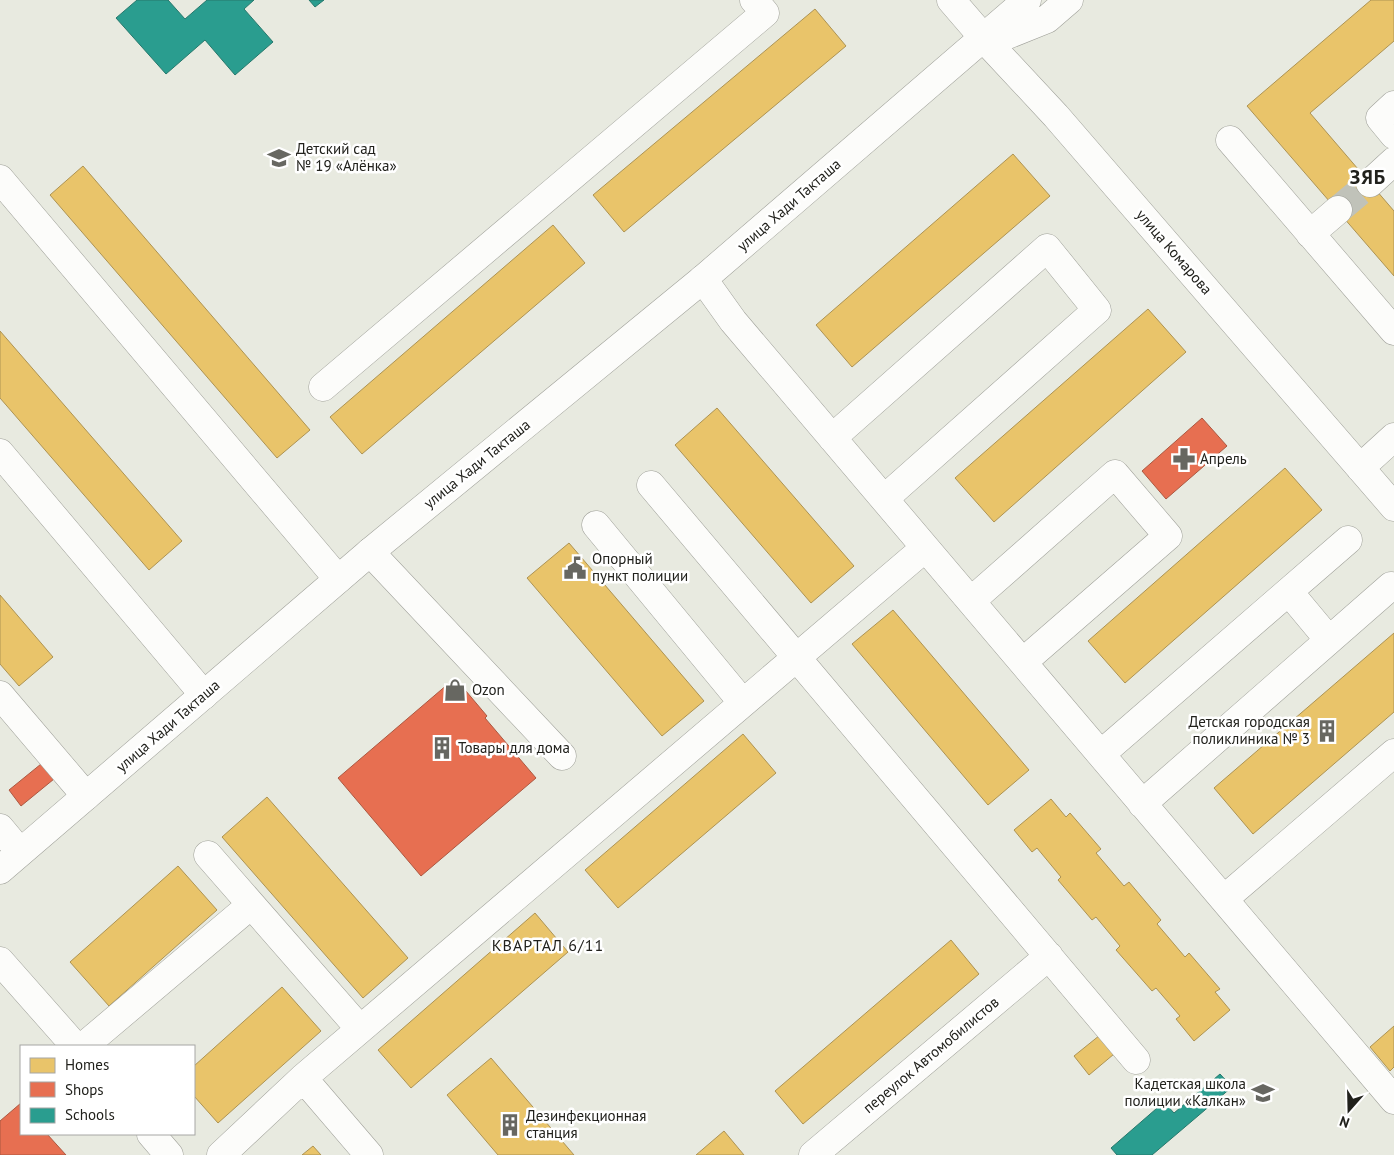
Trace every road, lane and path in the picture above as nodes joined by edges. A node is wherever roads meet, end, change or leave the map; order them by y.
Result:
1 (754, 0) edge
2 (952, 0) edge
3 (1028, 0) edge
4 (1069, 0) edge
5 (986, 40) junction
6 (1394, 105) edge
7 (1394, 135) edge
8 (1230, 140) dead end
9 (1394, 161) edge
10 (0, 179) edge
11 (1370, 183) tunnel mouth
12 (1338, 210) tunnel mouth
13 (1310, 234) junction
14 (703, 279) junction
15 (1394, 332) edge
16 (324, 387) dead end
17 (1394, 437) edge
18 (832, 438) junction
19 (0, 453) edge
20 (1360, 468) junction
21 (651, 485) dead end
22 (884, 499) junction
23 (1394, 507) edge
24 (596, 526) dead end
25 (1348, 540) dead end
26 (925, 548) junction
27 (370, 552) junction
28 (338, 579) junction
29 (1391, 586) dead end
30 (1289, 592) junction
31 (971, 601) junction
32 (1329, 640) junction
33 (797, 657) junction
34 (1023, 662) junction
35 (0, 695) edge
36 (204, 696) junction
37 (743, 703) junction
38 (1394, 752) edge
39 (1101, 754) junction
40 (562, 756) dead end
41 (86, 796) junction
42 (1142, 804) junction
43 (0, 828) edge
44 (20, 852) junction
45 (208, 855) dead end
46 (0, 870) edge
47 (1224, 899) junction
48 (251, 905) junction
49 (1049, 956) junction
50 (0, 961) edge
51 (360, 1029) junction
52 (74, 1045) edge
53 (85, 1045) edge
54 (1136, 1060) dead end
55 (304, 1078) junction
56 (1392, 1094) edge
57 (221, 1155) edge
58 (368, 1155) edge
59 (813, 1155) edge

1 - 16 street
2 - 5 street, улица Комарова
3 - 5 street, улица Хади Такташа
4 - 5 street, улица Хади Такташа
5 - 14 street, улица Хади Такташа
5 - 20 street, улица Комарова
6 - 7 street
8 - 13 street
9 - 11 street
10 - 28 street
12 - 13 street
13 - 15 street
14 - 18 street
14 - 27 street, улица Хади Такташа
17 - 20 street
18 - 22 street
18 - 22 street
19 - 36 street
20 - 23 street, улица Комарова
21 - 33 street
22 - 26 street
24 - 37 street
25 - 30 street
26 - 31 street
26 - 33 street
27 - 28 street, улица Хади Такташа
27 - 40 street
28 - 36 street, улица Хади Такташа
29 - 32 street
30 - 32 street
30 - 39 street
31 - 34 street
31 - 34 street
32 - 42 street
33 - 37 street
33 - 49 street
34 - 39 street
35 - 41 street
36 - 41 street, улица Хади Такташа
37 - 51 street
38 - 47 street
39 - 42 street
41 - 44 street, улица Хади Такташа
42 - 47 street
43 - 44 street
44 - 46 street, улица Хади Такташа
45 - 48 street
47 - 56 street
48 - 51 street
48 - 53 street
49 - 54 street
49 - 59 street, переулок Автомобилистов
50 - 52 street
51 - 55 street
55 - 57 street
55 - 58 street

